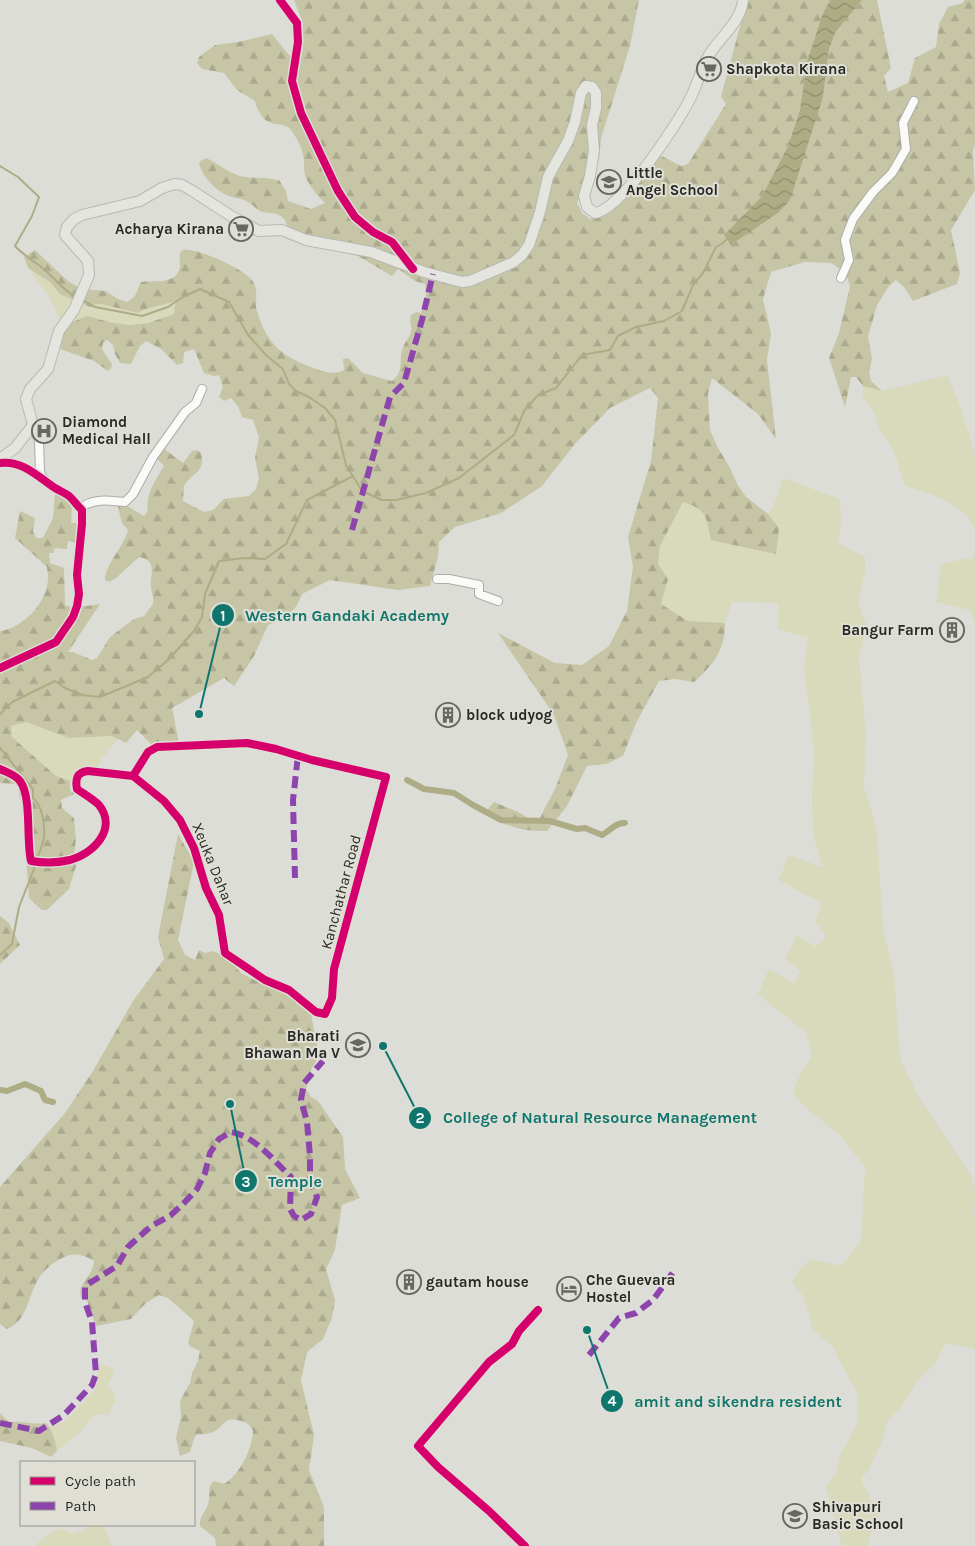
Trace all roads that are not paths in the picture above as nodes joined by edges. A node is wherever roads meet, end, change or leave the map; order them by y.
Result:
1 (280, 0) edge
2 (743, 0) edge
3 (914, 102) dead end
4 (413, 269) junction
5 (841, 278) dead end
6 (202, 389) dead end
7 (32, 425) junction
8 (0, 459) edge
9 (0, 463) edge
10 (44, 480) junction
11 (80, 509) junction
12 (437, 579) dead end
13 (498, 601) dead end
14 (0, 668) edge
15 (0, 769) edge
16 (133, 776) junction
17 (325, 1014) joint
18 (538, 1310) dead end
19 (525, 1546) edge

1 - 4 street
2 - 4 main road
3 - 5 street
4 - 7 main road
6 - 11 street
7 - 8 main road
7 - 10 street
9 - 10 street
10 - 11 street
11 - 14 street
12 - 13 street
15 - 16 street
16 - 17 street, Xeuka Dahar
16 - 17 street, Kanchathar Road
18 - 19 street

